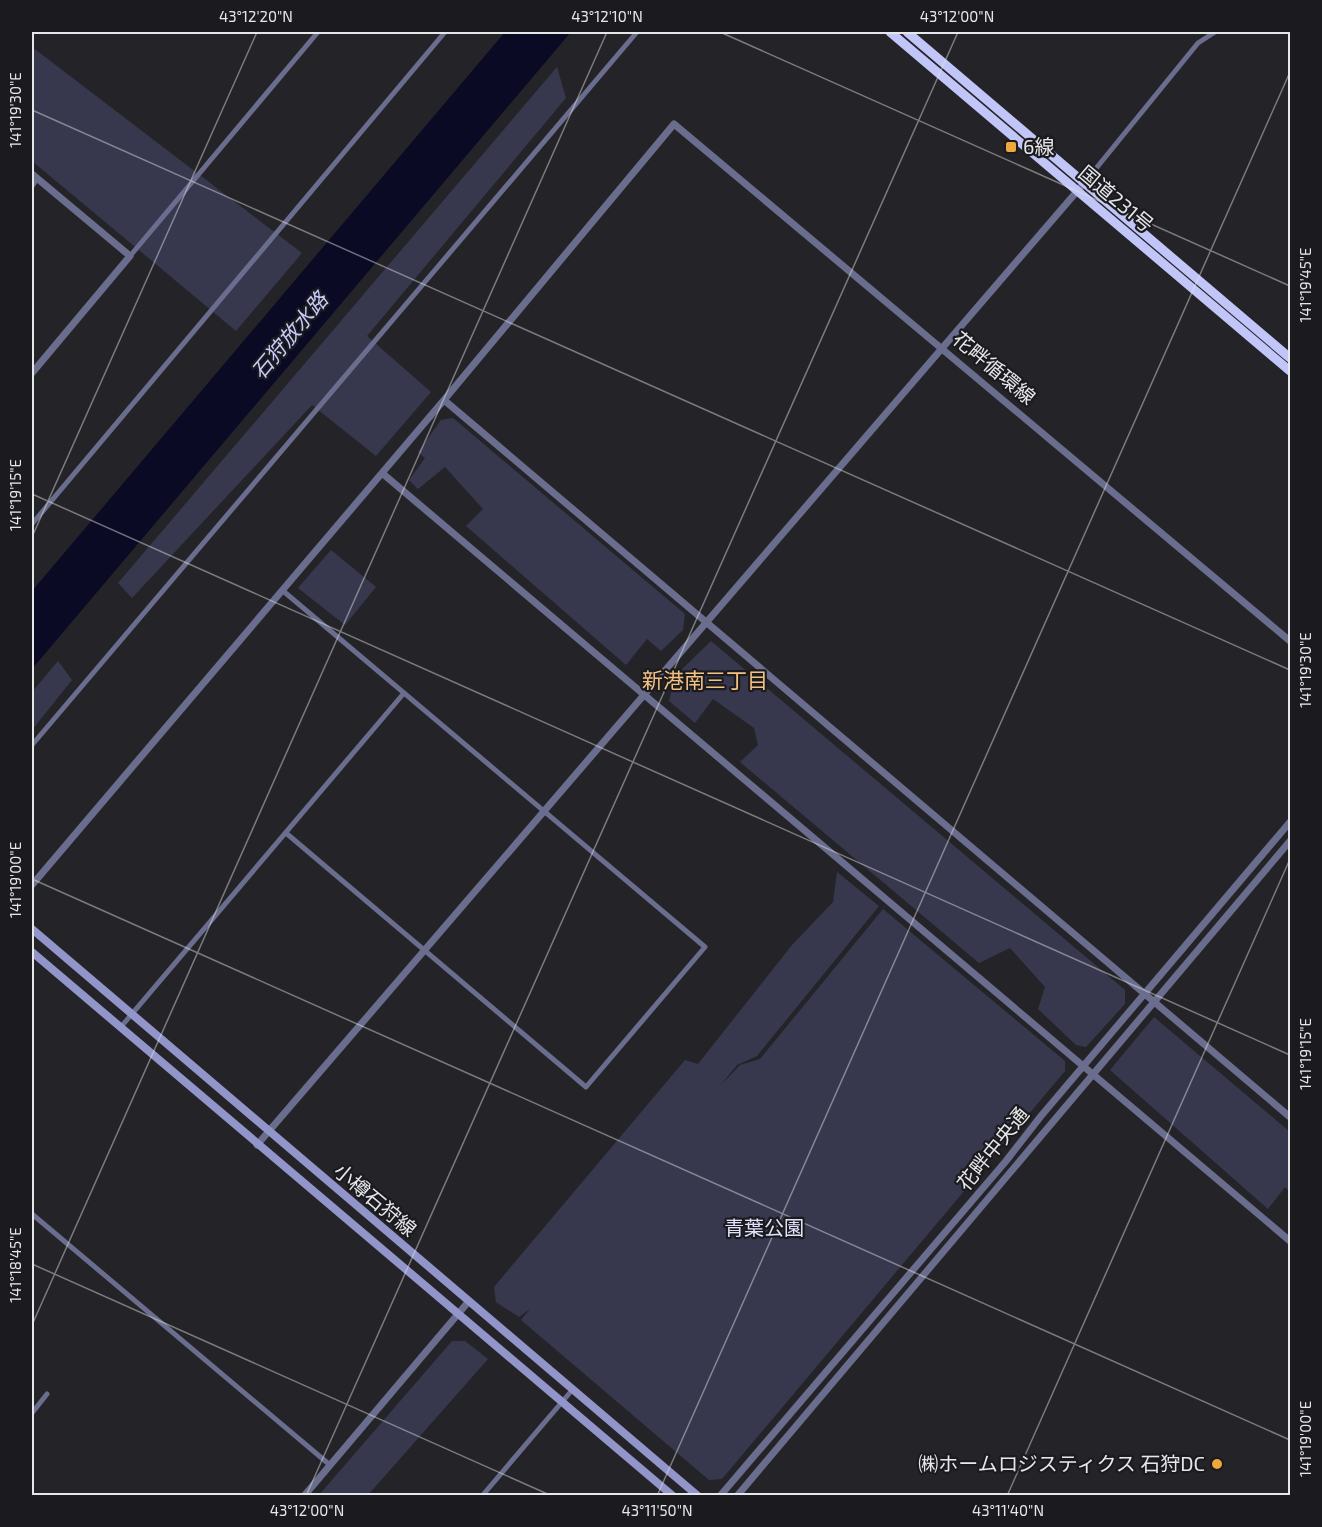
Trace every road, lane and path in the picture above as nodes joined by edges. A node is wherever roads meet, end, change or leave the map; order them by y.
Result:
1 (318, 32) edge
2 (445, 32) edge
3 (637, 32) edge
4 (890, 32) edge
5 (907, 32) edge
6 (1215, 32) edge
7 (34, 176) edge
8 (1085, 182) junction
9 (32, 186) edge
10 (1078, 191) junction
11 (129, 256) junction
12 (943, 347) junction
13 (1290, 358) edge
14 (1290, 371) edge
15 (32, 373) edge
16 (444, 400) junction
17 (382, 473) junction
18 (32, 524) edge
19 (282, 590) junction
20 (707, 623) junction
21 (1290, 641) edge
22 (404, 693) junction
23 (645, 695) junction
24 (32, 746) edge
25 (545, 810) junction
26 (1290, 822) edge
27 (286, 833) junction
28 (1290, 841) edge
29 (32, 885) edge
30 (32, 929) edge
31 (424, 951) junction
32 (32, 952) edge
33 (1145, 993) junction
34 (1155, 1002) junction
35 (131, 1014) junction
36 (120, 1028) junction
37 (1084, 1065) junction
38 (1094, 1074) junction
39 (1290, 1118) edge
40 (269, 1131) junction
41 (257, 1145) junction
42 (32, 1214) edge
43 (1290, 1241) edge
44 (469, 1301) junction
45 (458, 1313) junction
46 (573, 1389) junction
47 (47, 1394) dead end
48 (562, 1402) junction
49 (32, 1413) edge
50 (330, 1465) junction
51 (304, 1496) edge
52 (482, 1496) edge
53 (673, 1496) edge
54 (698, 1496) edge
55 (720, 1496) edge
56 (737, 1496) edge

1 - 11 street
2 - 18 street
3 - 24 street
4 - 10 highway, 国道231号
5 - 8 highway, 国道231号
6 - 8 street
7 - 9 street
7 - 11 street
8 - 10 street
8 - 13 highway, 国道231号
10 - 12 street
10 - 14 highway, 国道231号
11 - 15 street
12 - 16 street, 花畔循環線
12 - 20 street
12 - 21 street, 花畔循環線
16 - 17 street
16 - 20 street
17 - 19 street
17 - 23 street
19 - 22 street
19 - 29 street
20 - 23 street
20 - 33 street
22 - 25 street
22 - 27 street
23 - 25 street
23 - 37 street
25 - 31 street
25 - 31 street
26 - 33 street, 花畔中央通
27 - 31 street
27 - 35 street
28 - 34 street, 花畔中央通
30 - 35 main road, 小樽石狩線
31 - 40 street
32 - 36 main road, 小樽石狩線
33 - 34 street
33 - 37 street, 花畔中央通
34 - 38 street, 花畔中央通
34 - 39 street
35 - 36 street
35 - 40 main road, 小樽石狩線
36 - 41 main road, 小樽石狩線
37 - 38 street
37 - 55 street, 花畔中央通
38 - 43 street
38 - 56 street, 花畔中央通
40 - 41 street
40 - 44 main road, 小樽石狩線
41 - 45 main road, 小樽石狩線
42 - 50 street
44 - 45 street
44 - 46 main road, 小樽石狩線
45 - 48 main road, 小樽石狩線
45 - 50 street
46 - 48 street
46 - 54 main road, 小樽石狩線
47 - 49 street
48 - 52 street
48 - 53 main road, 小樽石狩線
50 - 51 street

